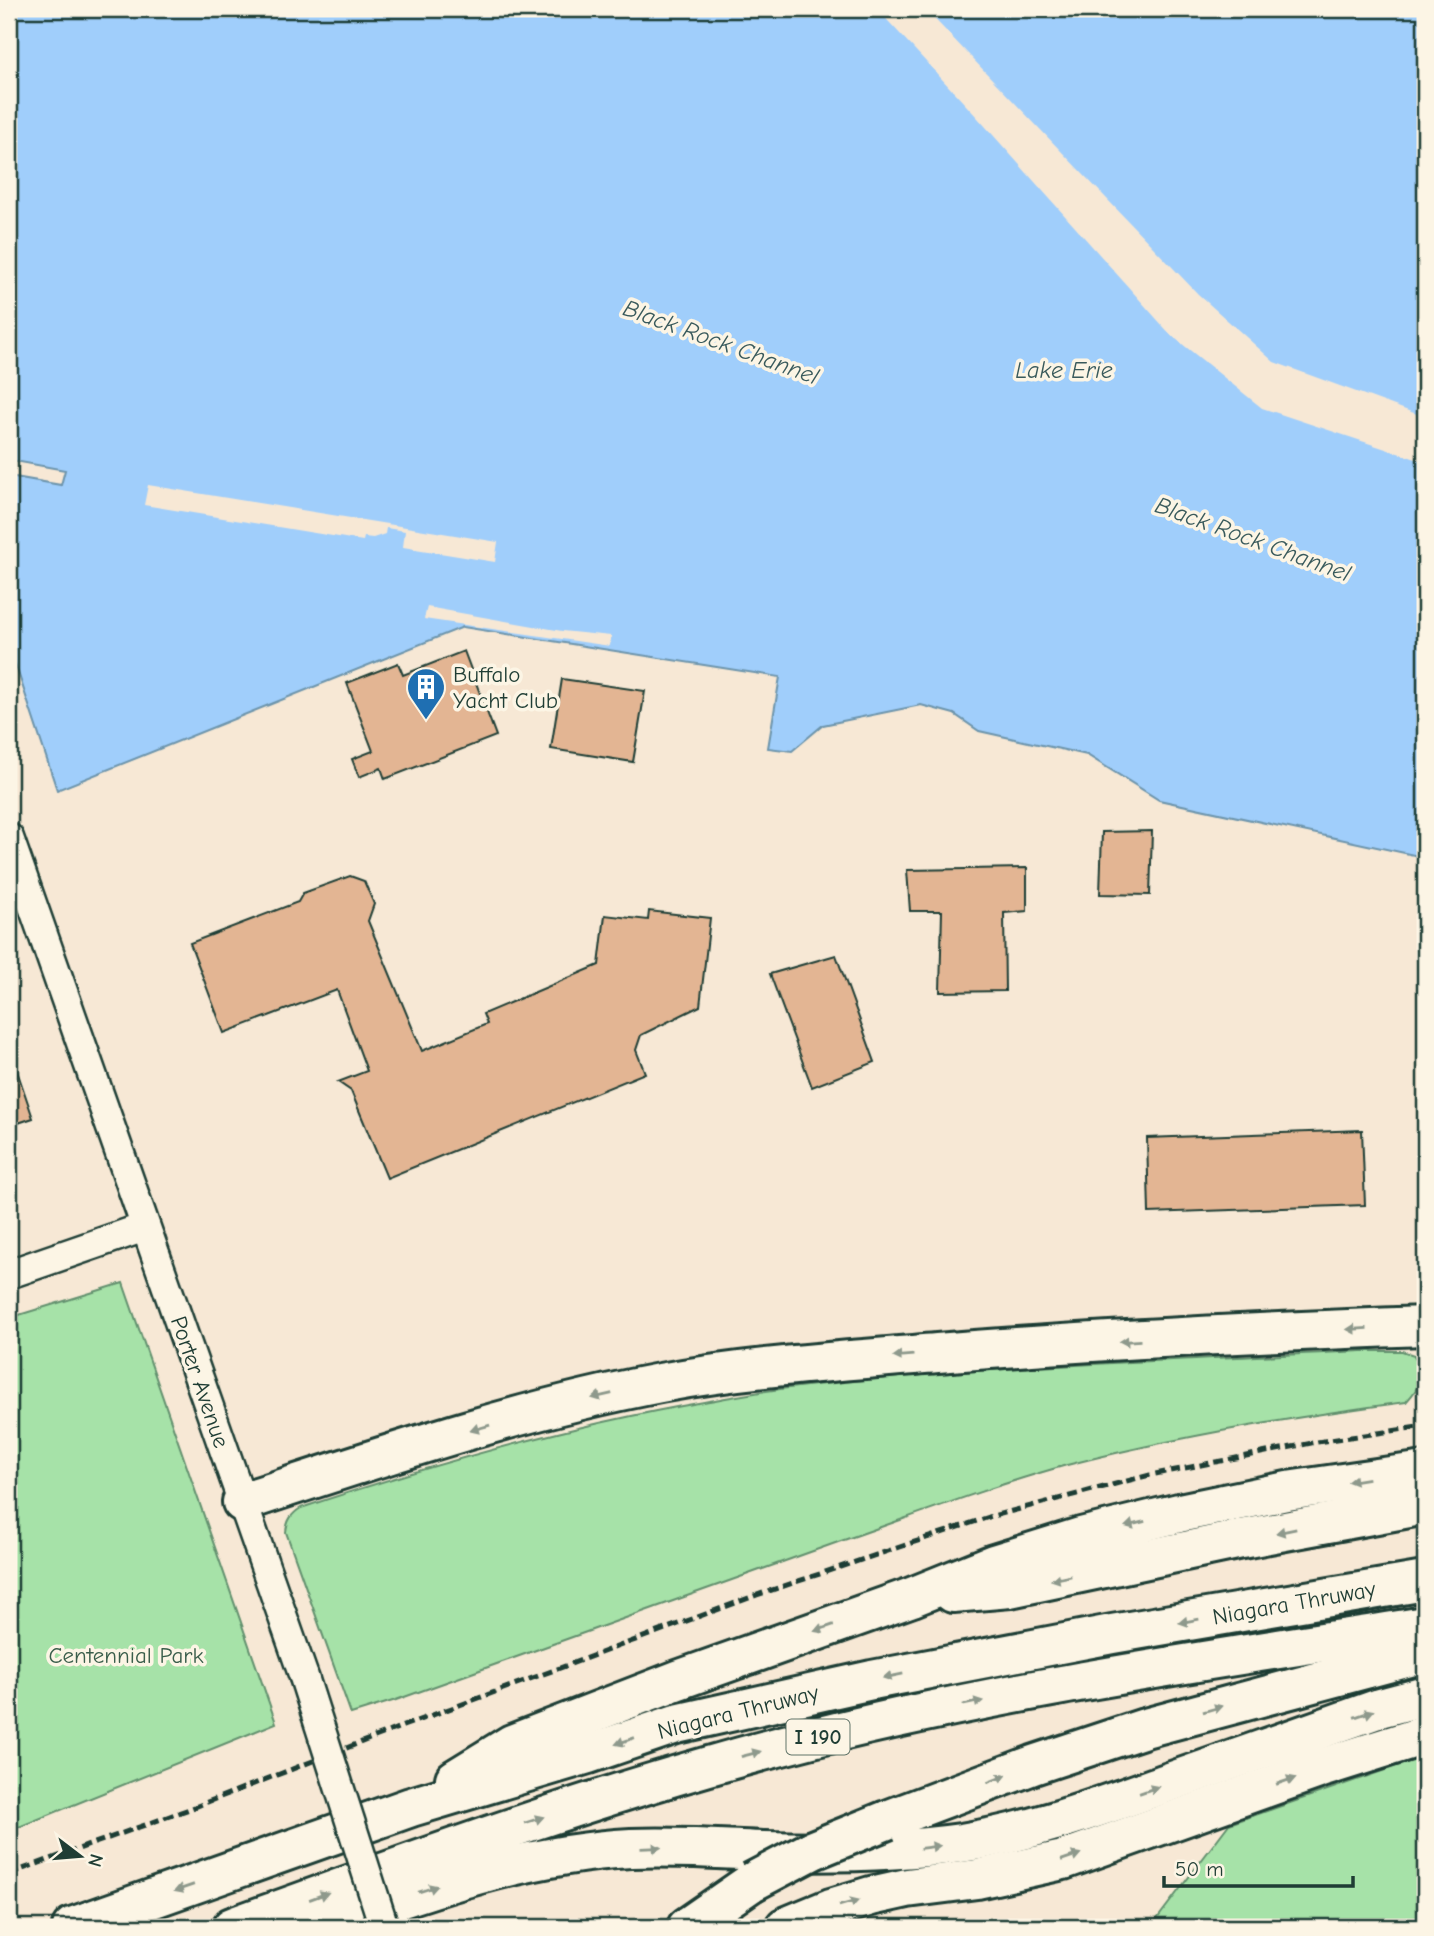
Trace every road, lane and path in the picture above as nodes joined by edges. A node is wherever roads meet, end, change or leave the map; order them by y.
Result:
1 (9, 838) edge
2 (145, 1227) junction
3 (9, 1274) edge
4 (1425, 1326) edge
5 (1425, 1471) edge
6 (242, 1502) junction
7 (1425, 1505) edge
8 (1425, 1581) edge
9 (912, 1597) junction
10 (1425, 1626) edge
11 (1425, 1653) edge
12 (1425, 1696) edge
13 (1425, 1735) edge
14 (411, 1807) junction
15 (72, 1927) edge
16 (232, 1927) edge
17 (317, 1927) edge
18 (384, 1927) edge
19 (687, 1927) edge
20 (785, 1927) edge

1 - 2 street, Porter Avenue
2 - 3 street
2 - 6 street, Porter Avenue
4 -> 6 highway
5 -> 9 highway
6 - 18 street, Porter Avenue, bridge
7 -> 9 highway
8 -> 14 highway, Niagara Thruway / I 190
9 -> 14 highway
16 -> 10 highway, Niagara Thruway / I 190
19 -> 11 highway, bridge
17 -> 12 highway
20 -> 13 highway
14 -> 15 highway, Niagara Thruway / I 190

